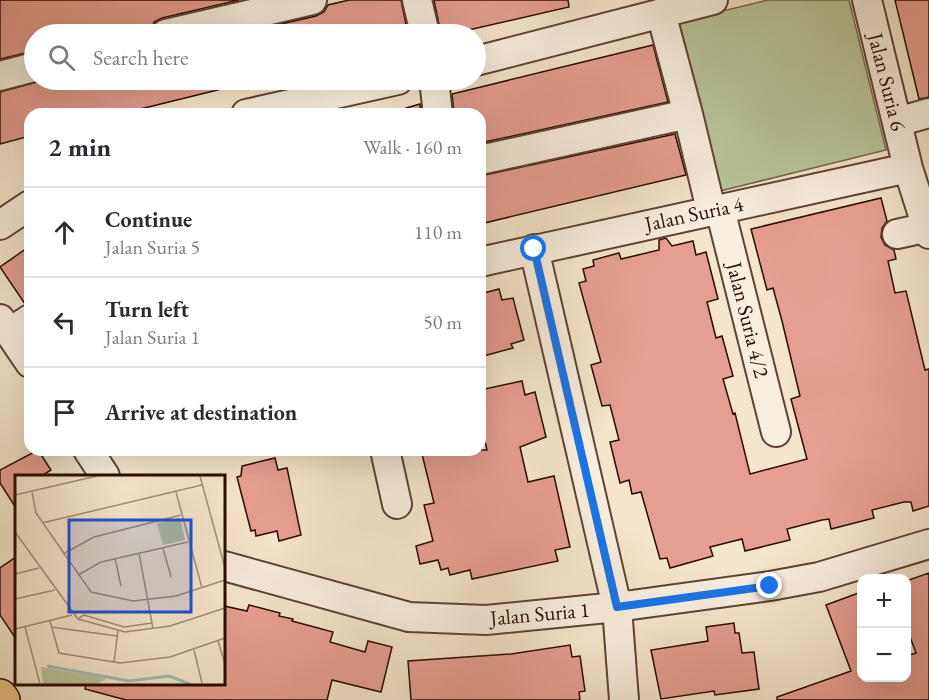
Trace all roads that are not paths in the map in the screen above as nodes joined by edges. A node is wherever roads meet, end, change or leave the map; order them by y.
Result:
1 (312, 0) edge
2 (417, 0) edge
3 (713, 0) edge
4 (867, 0) edge
5 (661, 14) junction
6 (209, 24) edge
7 (423, 24) edge
8 (486, 58) edge
9 (24, 70) edge
10 (0, 76) edge
11 (353, 90) edge
12 (435, 90) edge
13 (273, 108) edge
14 (437, 108) edge
15 (929, 113) edge
16 (688, 114) junction
17 (897, 122) junction
18 (486, 159) edge
19 (908, 168) junction
20 (24, 209) edge
21 (715, 209) junction
22 (0, 225) edge
23 (928, 229) edge
24 (897, 234) dead end
25 (534, 249) junction
26 (486, 261) edge
27 (13, 324) edge
28 (24, 349) edge
29 (776, 432) dead end
30 (92, 456) edge
31 (386, 456) edge
32 (104, 475) edge
33 (398, 504) dead end
34 (929, 544) edge
35 (225, 566) edge
36 (617, 607) junction
37 (0, 696) edge
38 (3, 700) edge
39 (624, 700) edge

1 - 6 street
2 - 7 street
3 - 5 street
4 - 17 street, Jalan Suria 6
5 - 8 street
5 - 16 street, Jalan Suria 4/2
9 - 10 street
11 - 13 street
12 - 14 street
15 - 17 street
16 - 18 street
16 - 21 street, Jalan Suria 4/2
17 - 19 street, Jalan Suria 6
19 - 21 street, Jalan Suria 4
19 - 23 street, Jalan Suria 6
20 - 22 street
21 - 25 street, Jalan Suria 4
21 - 29 street, Jalan Suria 4/2
23 - 24 street
25 - 26 street, Jalan Suria 4
25 - 36 street
27 - 28 street
30 - 32 street
31 - 33 street
34 - 36 street, Jalan Suria 1
35 - 36 street, Jalan Suria 1
36 - 39 street
37 - 38 main road

